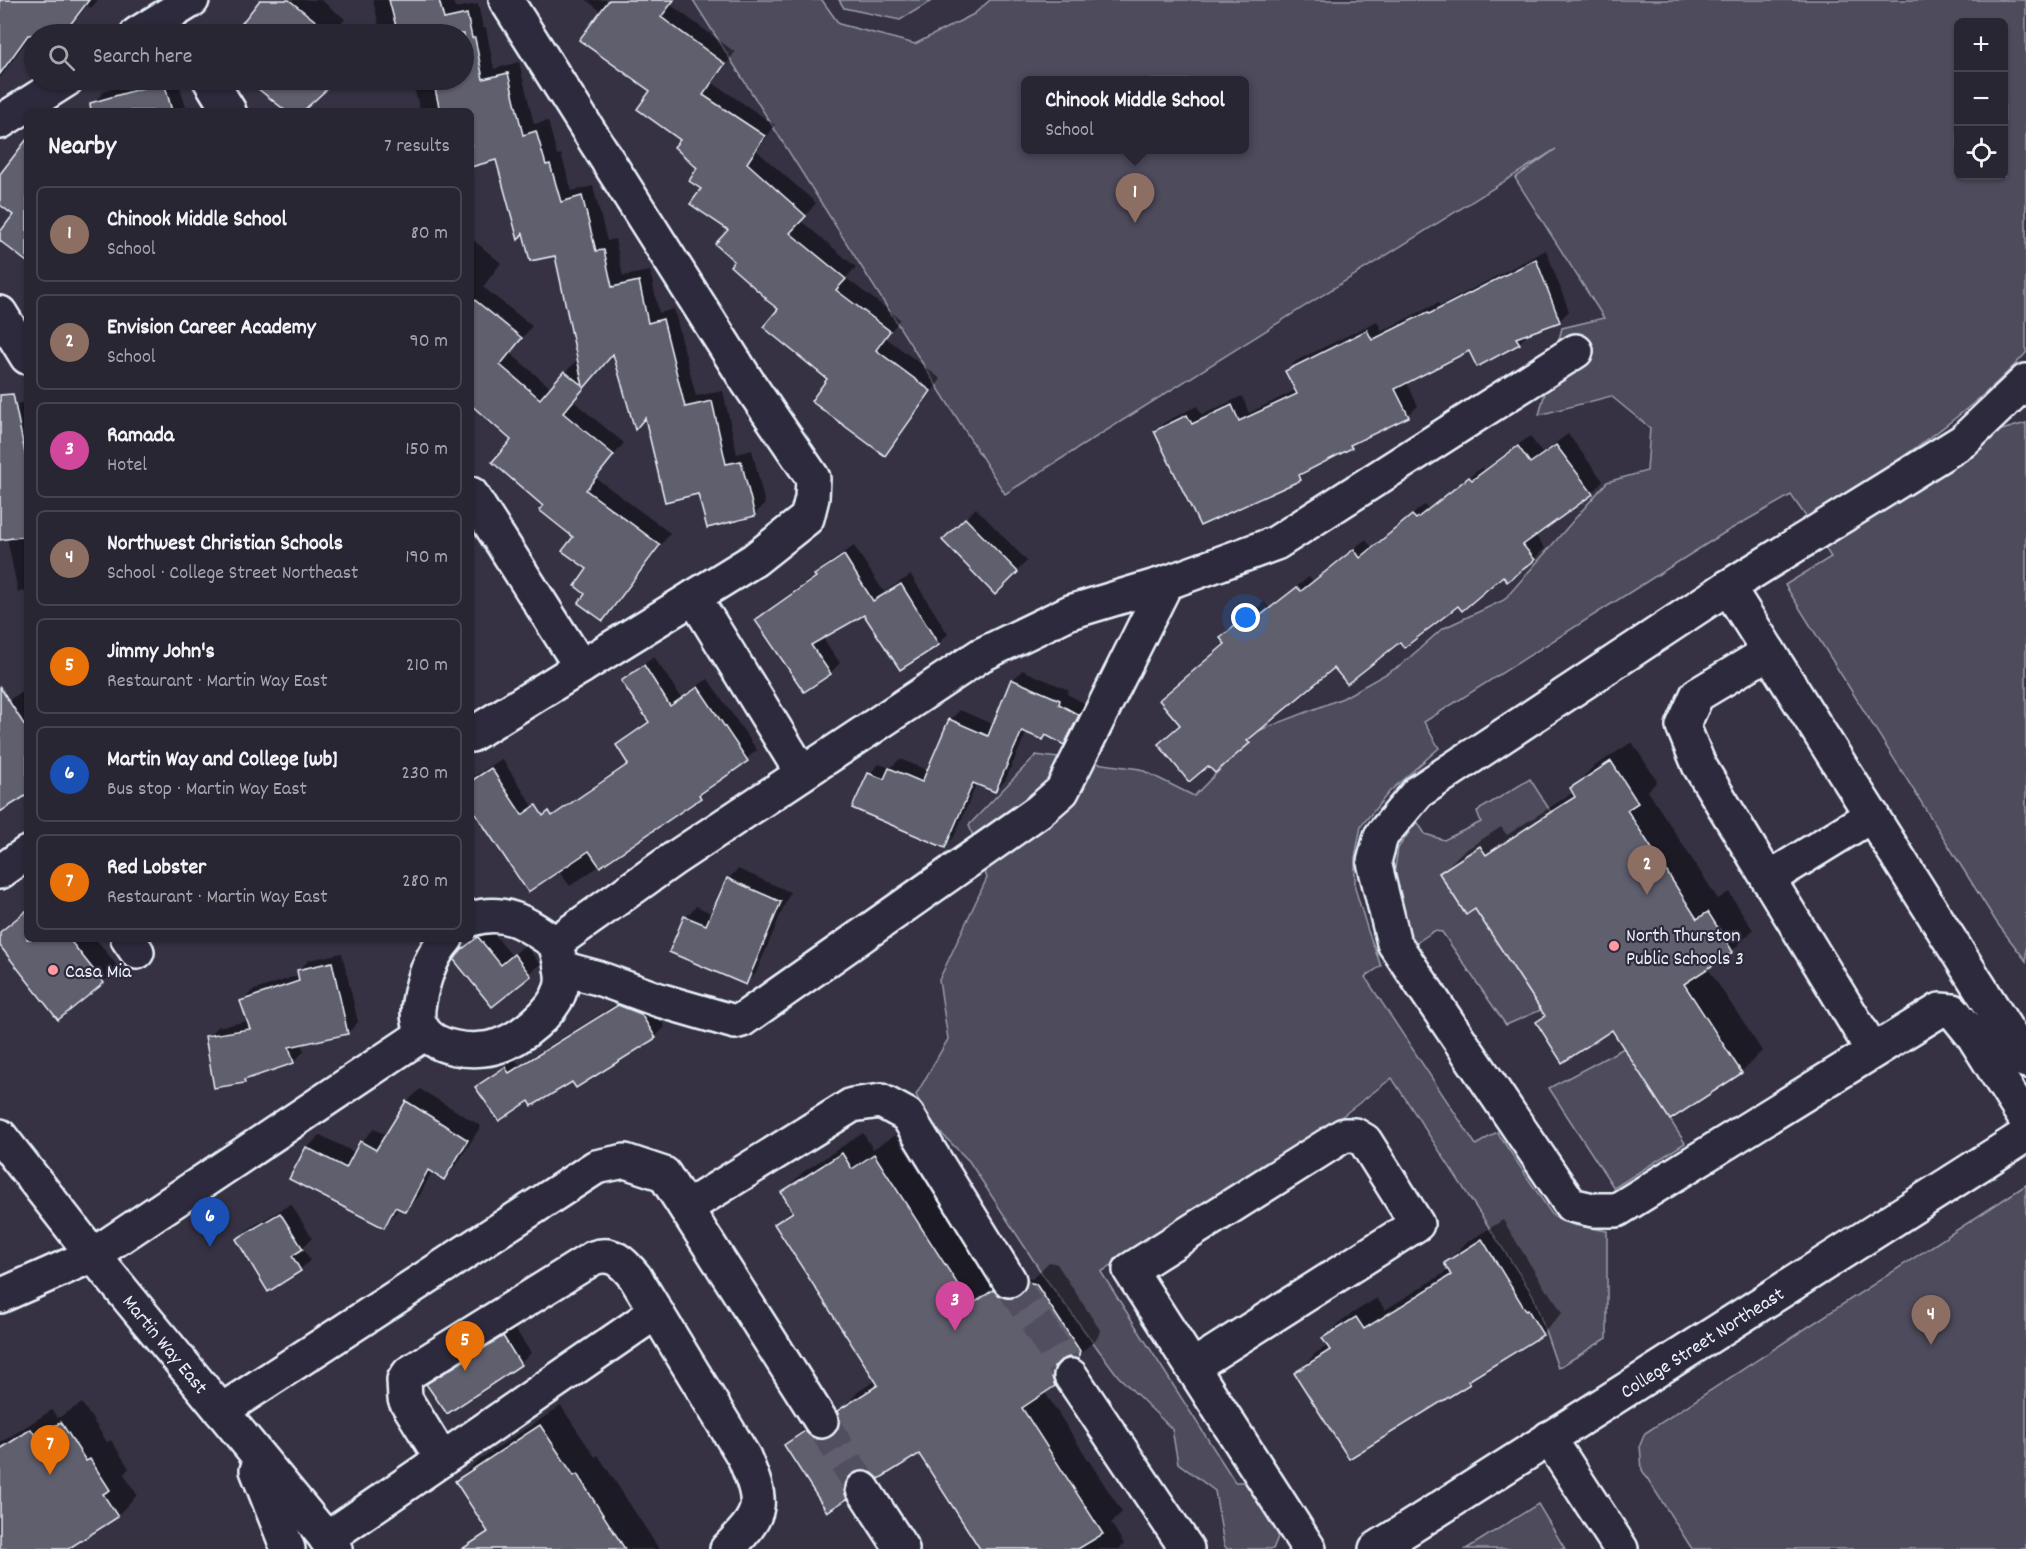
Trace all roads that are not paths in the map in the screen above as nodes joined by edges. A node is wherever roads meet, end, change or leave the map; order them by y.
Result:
1 (506, 0) edge
2 (180, 16) edge
3 (161, 24) edge
4 (50, 90) edge
5 (216, 90) edge
6 (228, 108) edge
7 (0, 122) edge
8 (0, 313) edge
9 (1576, 351) dead end
10 (24, 352) edge
11 (2026, 381) edge
12 (474, 499) edge
13 (1166, 582) junction
14 (1728, 587) junction
15 (694, 597) junction
16 (1769, 652) junction
17 (581, 667) junction
18 (474, 733) edge
19 (802, 772) junction
20 (1872, 815) junction
21 (24, 855) edge
22 (0, 872) edge
23 (1768, 879) junction
24 (474, 918) edge
25 (443, 942) edge
26 (558, 955) junction
27 (425, 1033) junction
28 (1873, 1051) junction
29 (2026, 1060) edge
30 (2026, 1120) edge
31 (2026, 1135) edge
32 (0, 1136) edge
33 (686, 1208) junction
34 (93, 1255) junction
35 (1009, 1280) tunnel mouth
36 (0, 1296) edge
37 (656, 1312) junction
38 (1192, 1367) junction
39 (1071, 1376) tunnel mouth
40 (221, 1410) junction
41 (821, 1421) tunnel mouth
42 (1549, 1438) junction
43 (245, 1440) junction
44 (442, 1459) junction
45 (863, 1489) tunnel mouth
46 (330, 1544) edge
47 (288, 1549) edge
48 (727, 1549) edge
49 (902, 1549) edge
50 (1187, 1549) edge
51 (1309, 1549) edge
52 (1376, 1549) edge
53 (1621, 1549) edge

1 - 15 street
2 - 3 street
4 - 7 street
5 - 6 street
8 - 10 street
9 - 13 street
11 - 14 street
12 - 17 street
13 - 19 street
13 - 26 street
14 - 16 street
14 - 28 street
15 - 17 street
15 - 19 street
16 - 20 street
16 - 23 street
17 - 18 street
19 - 26 street
20 - 23 street
20 - 29 street
21 - 22 street
23 - 28 street
24 - 26 street
25 - 27 street
26 - 27 street
27 - 34 street
28 - 30 street
31 - 42 street, College Street Northeast
32 - 34 street, Martin Way East
33 - 35 street
33 - 40 street
33 - 41 street
34 - 36 street
34 - 40 street, Martin Way East
37 - 44 street
37 - 44 street
37 - 48 street
38 - 38 street
38 - 51 street
39 - 50 street
40 - 43 street, Martin Way East
42 - 52 street, College Street Northeast
42 - 53 street
43 - 46 street, Martin Way East
43 - 47 street
44 - 46 street
45 - 49 street

